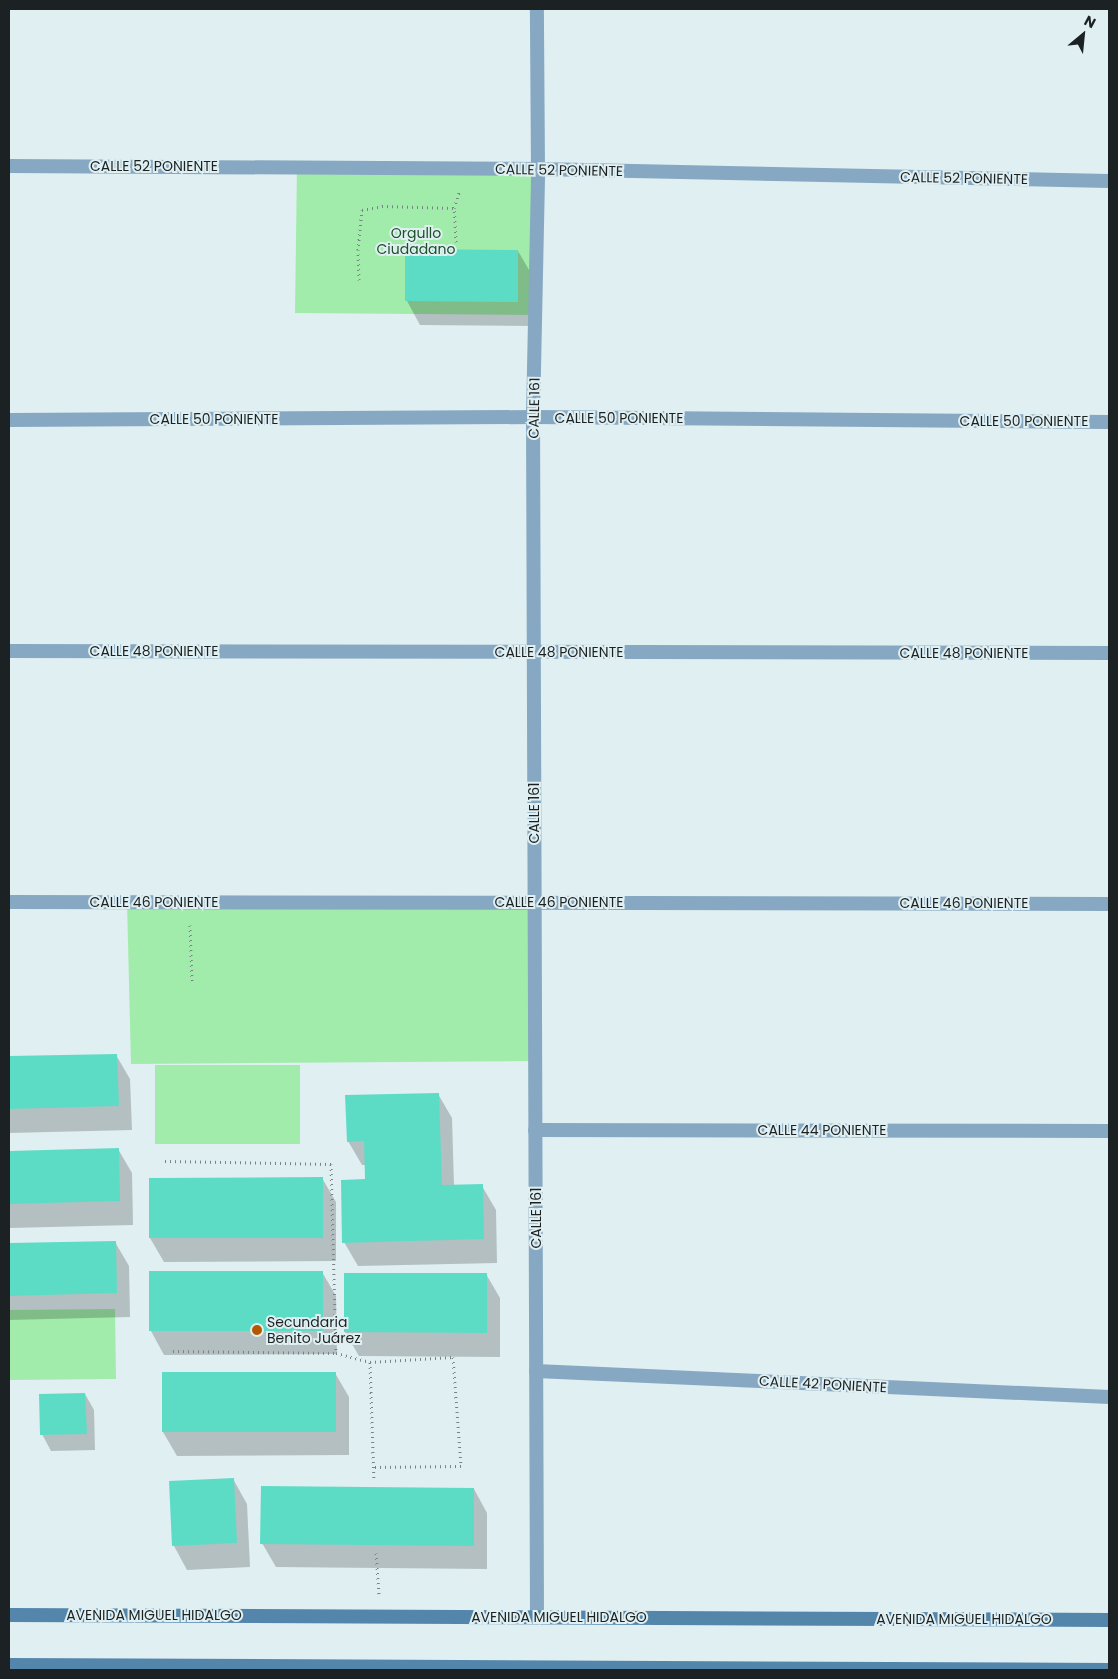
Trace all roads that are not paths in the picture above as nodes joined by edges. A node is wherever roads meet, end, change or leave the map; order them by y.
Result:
1 (537, 9) edge
2 (9, 166) edge
3 (538, 169) junction
4 (1109, 180) edge
5 (533, 417) junction
6 (9, 420) edge
7 (1109, 422) edge
8 (9, 651) edge
9 (534, 652) junction
10 (1109, 653) edge
11 (9, 902) edge
12 (535, 902) junction
13 (1109, 904) edge
14 (535, 1130) junction
15 (1109, 1131) edge
16 (536, 1371) junction
17 (1109, 1397) edge
18 (9, 1614) edge
19 (537, 1617) junction
20 (1109, 1620) edge
21 (9, 1665) edge
22 (537, 1669) edge
23 (1109, 1670) edge

1 - 3 street, CALLE 161
2 - 3 street, CALLE 52 PONIENTE
3 - 4 street, CALLE 52 PONIENTE
3 - 5 street, CALLE 161
5 - 6 street, CALLE 50 PONIENTE
5 - 7 street, CALLE 50 PONIENTE
5 - 9 street, CALLE 161
8 - 9 street, CALLE 48 PONIENTE
9 - 10 street, CALLE 48 PONIENTE
9 - 12 street, CALLE 161
11 - 12 street, CALLE 46 PONIENTE
12 - 13 street, CALLE 46 PONIENTE
12 - 14 street, CALLE 161
14 - 15 street, CALLE 44 PONIENTE
14 - 16 street, CALLE 161
16 - 17 street, CALLE 42 PONIENTE
16 - 19 street, CALLE 161
18 - 19 main road, AVENIDA MIGUEL HIDALGO
19 - 20 main road, AVENIDA MIGUEL HIDALGO
21 - 22 main road
22 - 23 main road

